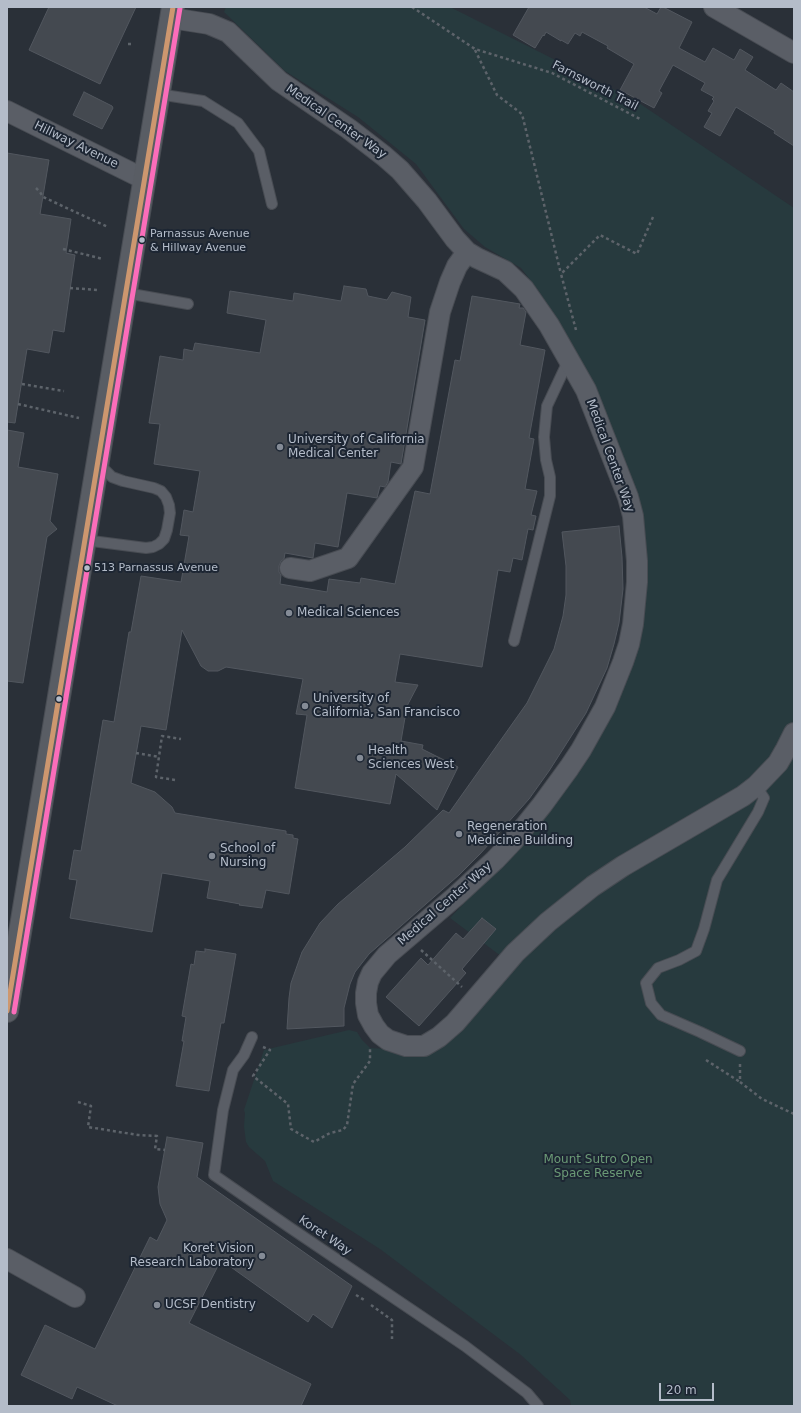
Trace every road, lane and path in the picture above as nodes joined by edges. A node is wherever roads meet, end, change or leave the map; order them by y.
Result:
1 (412, 7) edge
2 (714, 7) edge
3 (172, 12) edge
4 (128, 44) dead end
5 (134, 44) dead end
6 (475, 49) junction
7 (794, 53) edge
8 (158, 94) junction
9 (7, 111) edge
10 (640, 119) dead end
11 (144, 179) junction
12 (36, 188) dead end
13 (272, 204) dead end
14 (653, 217) dead end
15 (108, 228) dead end
16 (63, 249) dead end
17 (467, 252) junction
18 (103, 259) dead end
19 (561, 274) junction
20 (70, 288) dead end
21 (98, 290) dead end
22 (126, 293) junction
23 (188, 304) dead end
24 (565, 351) junction
25 (22, 384) dead end
26 (64, 391) dead end
27 (18, 404) dead end
28 (79, 418) dead end
29 (97, 460) junction
30 (84, 540) junction
31 (290, 568) dead end
32 (514, 641) dead end
33 (794, 733) edge
34 (181, 739) dead end
35 (136, 753) dead end
36 (159, 757) junction
37 (175, 780) dead end
38 (756, 786) junction
39 (407, 938) junction
40 (11, 960) edge
41 (476, 999) junction
42 (7, 1011) edge
43 (374, 1026) junction
44 (252, 1037) dead end
45 (740, 1051) joint
46 (264, 1058) dead end
47 (706, 1060) dead end
48 (740, 1082) junction
49 (78, 1102) dead end
50 (794, 1114) edge
51 (165, 1150) dead end
52 (7, 1260) edge
53 (356, 1295) dead end
54 (75, 1297) dead end
55 (366, 1301) dead end
56 (371, 1305) dead end
57 (392, 1339) dead end
58 (538, 1406) edge

1 - 6 path, Farnsworth Trail
2 - 7 street
3 - 8 street
3 - 17 street, Medical Center Way
4 - 5 path
6 - 10 path, Farnsworth Trail
6 - 19 path
8 - 11 street
8 - 13 lane
9 - 11 street, Hillway Avenue
11 - 22 street
12 - 15 path
14 - 19 path
16 - 18 path
17 - 24 street, Medical Center Way
17 - 31 street
19 - 24 path
20 - 21 path
22 - 23 lane
22 - 29 street
24 - 32 lane
24 - 39 street, Medical Center Way
25 - 26 path
27 - 28 path
29 - 30 street
29 - 30 lane
30 - 40 street
33 - 38 street, Medical Center Way
34 - 36 path
35 - 36 path
36 - 37 path
38 - 41 street, Medical Center Way
38 - 45 lane
39 - 41 path
39 - 43 street, Medical Center Way
40 - 42 street
41 - 43 street, Medical Center Way
43 - 46 path
44 - 58 lane, Koret Way
45 - 48 path
47 - 48 path
48 - 50 path
49 - 51 path
52 - 54 street
53 - 55 path
56 - 57 path

